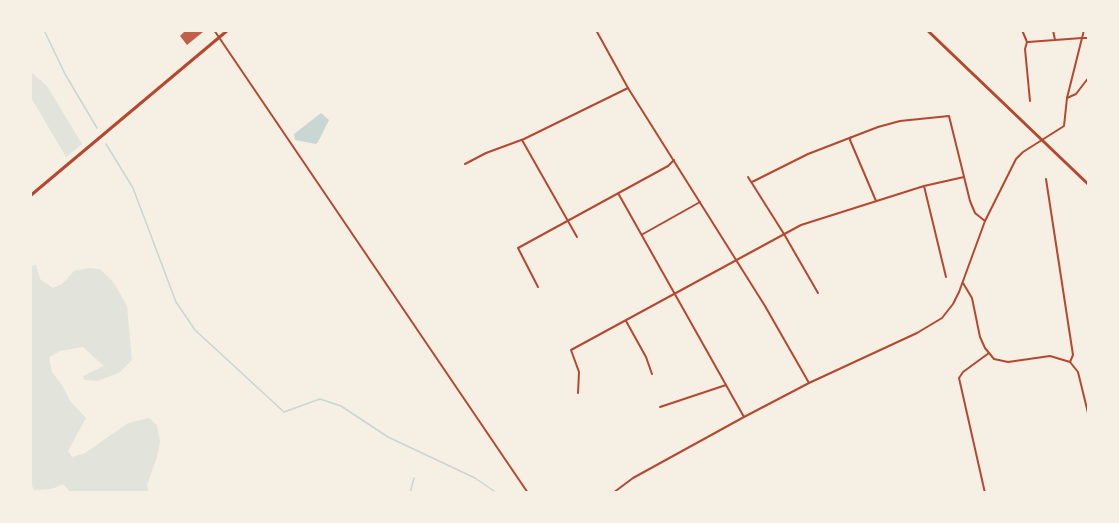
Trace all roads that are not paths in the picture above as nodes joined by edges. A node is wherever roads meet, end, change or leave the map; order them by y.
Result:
1 (214, 30) edge
2 (228, 30) edge
3 (596, 30) edge
4 (927, 30) edge
5 (1022, 30) edge
6 (1053, 30) edge
7 (1084, 30) edge
8 (220, 37) junction
9 (1082, 38) junction
10 (1089, 38) edge
11 (1055, 40) junction
12 (1027, 42) junction
13 (1089, 77) edge
14 (628, 88) junction
15 (1067, 98) junction
16 (1030, 101) dead end
17 (851, 137) junction
18 (522, 140) junction
19 (674, 160) junction
20 (465, 164) dead end
21 (748, 177) dead end
22 (964, 177) junction
23 (1046, 179) dead end
24 (752, 182) junction
25 (1089, 185) edge
26 (924, 186) junction
27 (618, 193) junction
28 (30, 196) edge
29 (876, 201) junction
30 (700, 202) junction
31 (567, 221) junction
32 (985, 222) junction
33 (643, 234) junction
34 (784, 234) junction
35 (577, 237) dead end
36 (736, 259) junction
37 (946, 277) dead end
38 (963, 283) junction
39 (538, 287) dead end
40 (959, 292) junction
41 (968, 292) junction
42 (676, 293) junction
43 (818, 293) dead end
44 (626, 321) junction
45 (989, 353) junction
46 (1070, 362) junction
47 (652, 374) dead end
48 (809, 382) junction
49 (726, 385) junction
50 (578, 393) dead end
51 (660, 407) dead end
52 (744, 417) junction
53 (1089, 417) edge
54 (528, 493) edge
55 (613, 493) edge
56 (985, 493) edge

1 - 8 street
2 - 8 main road
3 - 14 street
4 - 25 main road
5 - 12 street
6 - 11 street
7 - 9 street
8 - 28 main road
8 - 54 street
9 - 10 street
9 - 11 street
9 - 15 street
11 - 12 street
12 - 16 street
13 - 15 street
14 - 18 street
14 - 19 street
15 - 32 street
17 - 22 street
17 - 24 street
17 - 29 street
18 - 20 street
18 - 31 street
19 - 27 street
19 - 30 street
21 - 24 street
22 - 26 street
22 - 32 street
23 - 46 street
24 - 34 street
26 - 29 street
26 - 37 street
27 - 31 street
27 - 33 street
29 - 34 street
30 - 33 street
30 - 36 street
31 - 35 street
31 - 39 street
32 - 38 street
33 - 42 street
34 - 36 street
34 - 43 street
36 - 42 street
36 - 48 street
38 - 40 street
38 - 41 street
40 - 41 street
40 - 48 street
41 - 45 street
42 - 44 street
42 - 49 street
44 - 47 street
44 - 50 street
45 - 46 street
45 - 56 street
46 - 53 street
48 - 52 street
49 - 51 street
49 - 52 street
52 - 55 street

